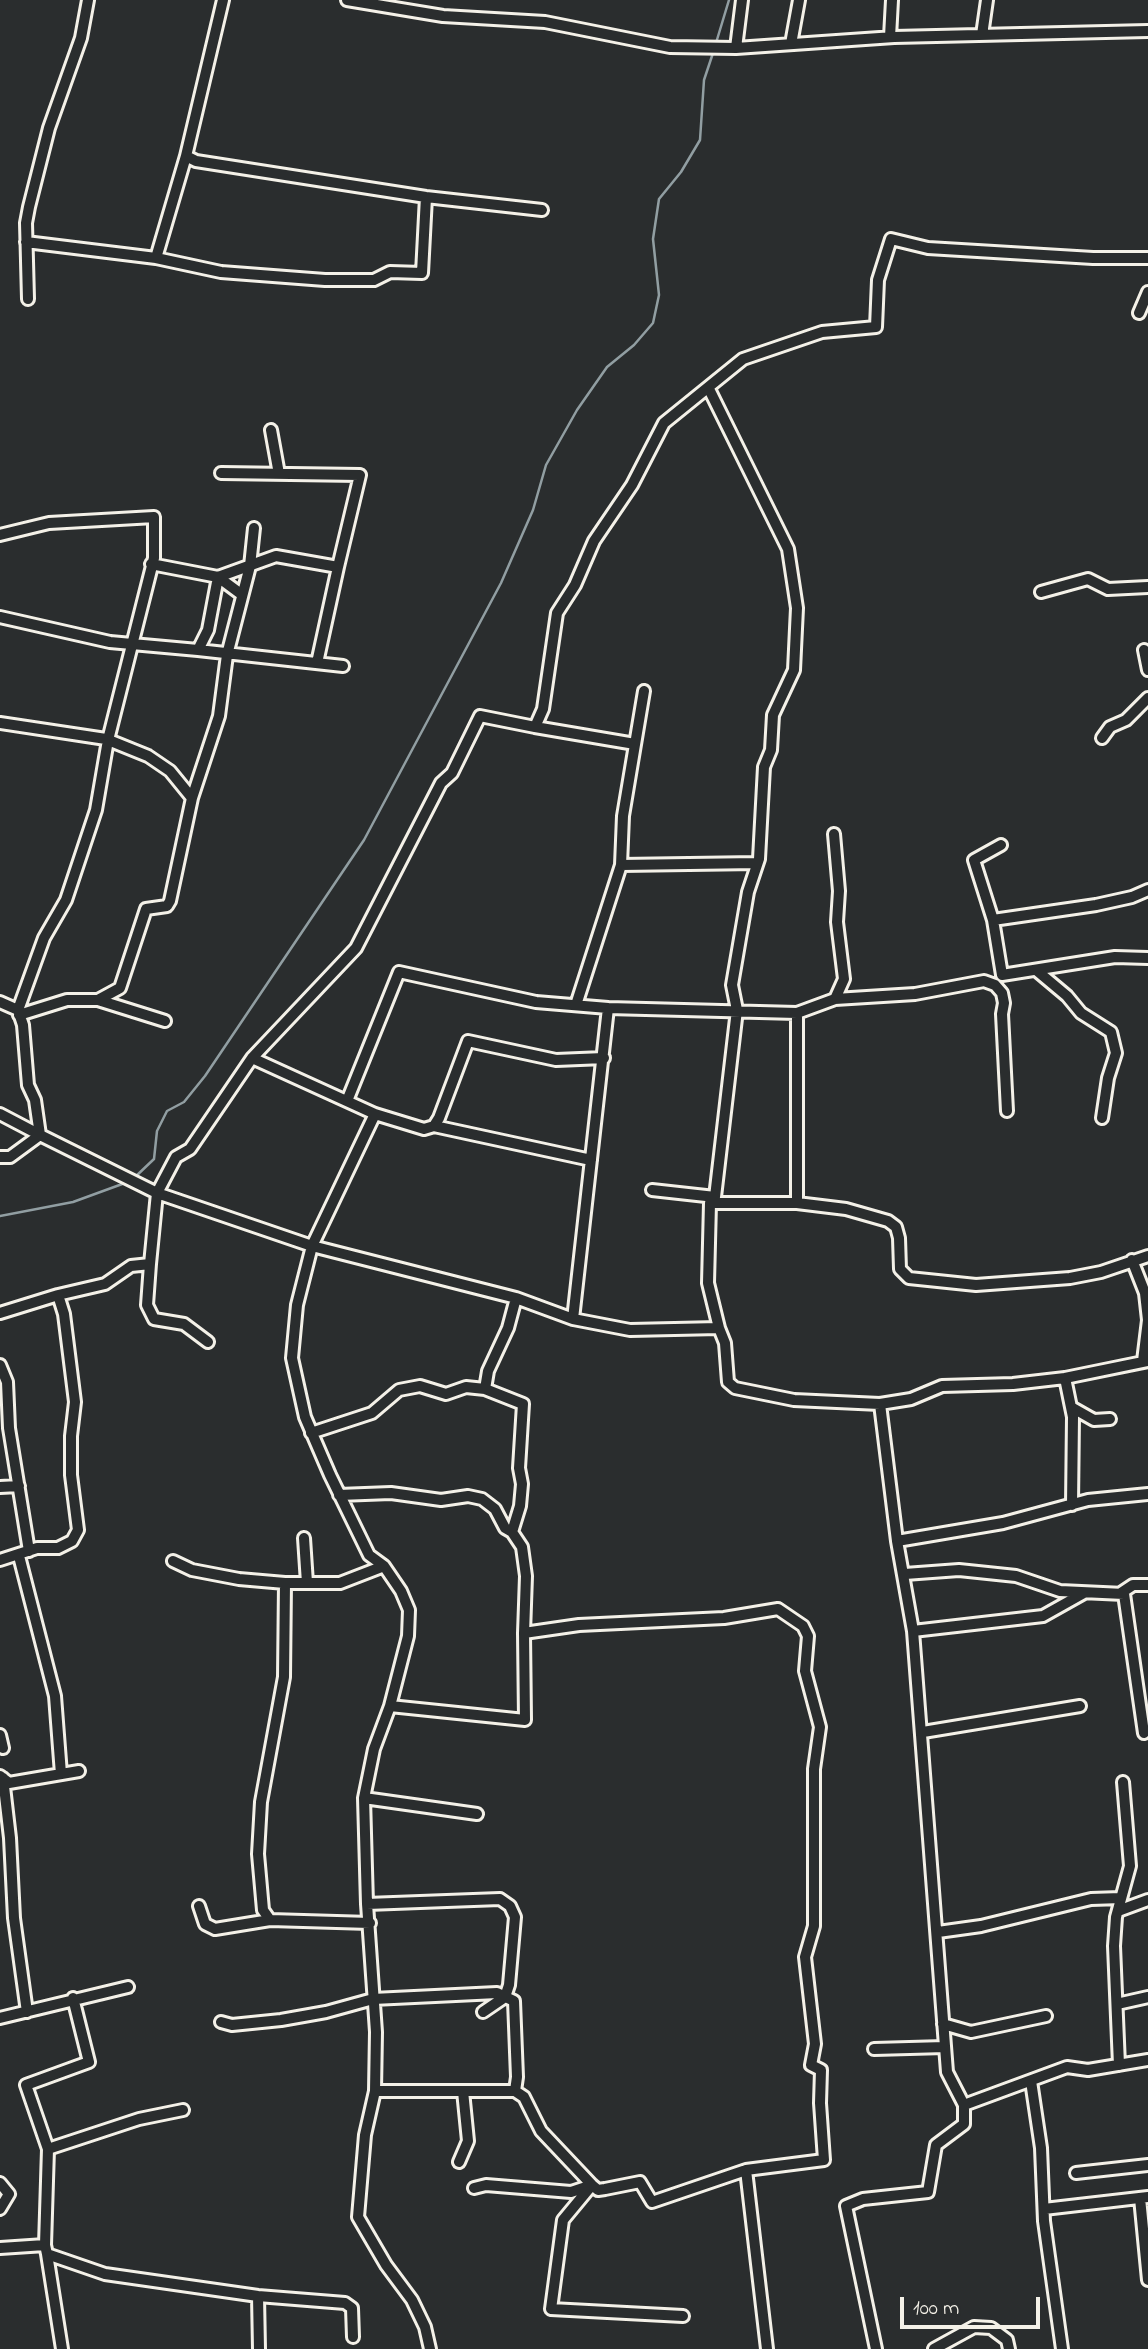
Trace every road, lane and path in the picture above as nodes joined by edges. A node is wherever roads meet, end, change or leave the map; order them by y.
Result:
1 (88, 0) edge
2 (223, 0) edge
3 (347, 0) edge
4 (742, 0) edge
5 (799, 0) edge
6 (892, 0) edge
7 (987, 0) edge
8 (1148, 31) edge
9 (982, 35) junction
10 (890, 37) junction
11 (791, 44) junction
12 (736, 48) junction
13 (186, 156) junction
14 (426, 197) junction
15 (542, 210) dead end
16 (26, 242) junction
17 (156, 258) junction
18 (1148, 258) edge
19 (1148, 292) edge
20 (28, 299) dead end
21 (1139, 313) dead end
22 (709, 389) junction
23 (271, 430) dead end
24 (221, 473) dead end
25 (279, 474) junction
26 (254, 528) dead end
27 (0, 535) edge
28 (151, 564) junction
29 (250, 566) junction
30 (338, 567) junction
31 (218, 577) junction
32 (1148, 587) edge
33 (1041, 592) dead end
34 (241, 594) junction
35 (0, 617) edge
36 (133, 644) junction
37 (198, 650) junction
38 (1144, 650) dead end
39 (226, 655) junction
40 (317, 663) junction
41 (343, 666) dead end
42 (1148, 670) edge
43 (644, 691) dead end
44 (1148, 698) edge
45 (0, 723) edge
46 (535, 727) junction
47 (1102, 738) dead end
48 (108, 740) junction
49 (635, 744) junction
50 (192, 798) junction
51 (834, 834) dead end
52 (1001, 845) dead end
53 (757, 863) junction
54 (621, 865) junction
55 (1148, 890) edge
56 (993, 920) junction
57 (1148, 958) edge
58 (1036, 970) junction
59 (998, 980) junction
60 (835, 999) junction
61 (98, 1000) junction
62 (0, 1002) edge
63 (576, 1005) junction
64 (608, 1007) junction
65 (737, 1010) junction
66 (18, 1013) junction
67 (797, 1013) junction
68 (165, 1021) dead end
69 (252, 1058) junction
70 (604, 1058) junction
71 (347, 1101) junction
72 (1007, 1111) dead end
73 (0, 1114) edge
74 (376, 1114) junction
75 (1102, 1118) dead end
76 (434, 1126) junction
77 (40, 1135) junction
78 (0, 1157) edge
79 (591, 1160) junction
80 (652, 1189) dead end
81 (157, 1193) junction
82 (713, 1200) junction
83 (797, 1203) junction
84 (312, 1246) junction
85 (1148, 1256) edge
86 (1132, 1260) junction
87 (150, 1264) junction
88 (58, 1295) junction
89 (516, 1298) junction
90 (0, 1313) edge
91 (572, 1319) junction
92 (1148, 1320) edge
93 (719, 1328) junction
94 (208, 1342) dead end
95 (1146, 1361) edge
96 (0, 1365) edge
97 (1065, 1378) junction
98 (485, 1389) junction
99 (880, 1404) junction
100 (1071, 1406) junction
101 (1110, 1419) dead end
102 (312, 1433) junction
103 (19, 1486) junction
104 (0, 1487) edge
105 (1148, 1494) edge
106 (339, 1495) junction
107 (1072, 1504) junction
108 (512, 1532) junction
109 (304, 1538) dead end
110 (897, 1541) junction
111 (24, 1554) junction
112 (0, 1560) edge
113 (173, 1561) dead end
114 (384, 1566) junction
115 (905, 1574) junction
116 (285, 1583) junction
117 (307, 1583) junction
118 (1148, 1585) edge
119 (1086, 1592) junction
120 (1121, 1593) junction
121 (913, 1631) junction
122 (524, 1633) junction
123 (1143, 1689) edge
124 (390, 1706) junction
125 (1080, 1706) dead end
126 (923, 1732) junction
127 (1144, 1733) dead end
128 (0, 1735) edge
129 (3, 1748) dead end
130 (79, 1771) dead end
131 (61, 1774) junction
132 (1, 1777) edge
133 (1123, 1782) dead end
134 (363, 1798) junction
135 (477, 1814) dead end
136 (14, 1884) junction
137 (0, 1887) edge
138 (1121, 1898) junction
139 (1148, 1900) edge
140 (366, 1904) junction
141 (199, 1906) dead end
142 (1118, 1910) junction
143 (270, 1920) junction
144 (370, 1923) junction
145 (938, 1932) junction
146 (128, 1987) dead end
147 (505, 1997) junction
148 (1148, 1997) edge
149 (74, 1998) junction
150 (373, 1999) junction
151 (1117, 2004) junction
152 (27, 2012) junction
153 (483, 2012) dead end
154 (1046, 2016) dead end
155 (0, 2018) edge
156 (221, 2022) dead end
157 (943, 2024) junction
158 (945, 2047) junction
159 (874, 2049) dead end
160 (1148, 2060) edge
161 (1119, 2064) junction
162 (1031, 2081) junction
163 (375, 2091) junction
164 (463, 2091) junction
165 (515, 2091) junction
166 (964, 2105) junction
167 (183, 2110) dead end
168 (48, 2149) junction
169 (459, 2162) dead end
170 (1148, 2165) edge
171 (746, 2169) junction
172 (1076, 2173) dead end
173 (0, 2183) edge
174 (592, 2185) junction
175 (474, 2188) dead end
176 (1144, 2197) edge
177 (0, 2209) edge
178 (1044, 2210) junction
179 (0, 2239) edge
180 (0, 2248) edge
181 (46, 2249) junction
182 (1148, 2280) edge
183 (258, 2296) junction
184 (683, 2316) dead end
185 (353, 2337) dead end
186 (62, 2349) edge
187 (259, 2349) edge
188 (430, 2349) edge
189 (767, 2349) edge
190 (877, 2349) edge
191 (934, 2349) edge
192 (1009, 2349) edge
193 (1062, 2349) edge

1 - 16 street
2 - 13 street
3 - 12 street
4 - 12 street
5 - 11 street
6 - 10 street
7 - 9 street
8 - 9 street
9 - 10 street
10 - 11 street
11 - 12 street
13 - 14 street
13 - 17 street
14 - 15 street
14 - 17 street
16 - 17 street
16 - 20 street
18 - 22 street
19 - 21 street
22 - 46 street
22 - 53 street
23 - 25 street
24 - 25 street
25 - 30 street
26 - 29 street
27 - 28 street
28 - 31 street
28 - 36 street
29 - 30 street
29 - 31 street
29 - 34 street
30 - 40 street
31 - 34 street
31 - 37 street
32 - 33 street
34 - 39 street
35 - 36 street
36 - 37 street
36 - 48 street
37 - 39 street
38 - 42 street
39 - 40 street
39 - 50 street
40 - 41 street
43 - 49 street
44 - 47 street
45 - 48 street
46 - 49 street
46 - 69 street
48 - 50 street
48 - 66 street
49 - 54 street
50 - 61 street
51 - 60 street
52 - 56 street
53 - 54 street
53 - 65 street
54 - 63 street
55 - 56 street
56 - 59 street
57 - 58 street
58 - 59 street
58 - 75 street
59 - 60 street
59 - 72 street
60 - 67 street
61 - 66 street
61 - 68 street
62 - 66 street
63 - 64 street
63 - 71 street
64 - 65 street
64 - 70 street
65 - 67 street
65 - 82 street
66 - 77 street
67 - 83 street
69 - 71 street
69 - 81 street
70 - 76 street
70 - 79 street
71 - 74 street
73 - 77 street
74 - 76 street
74 - 84 street
76 - 79 street
77 - 78 street
77 - 81 street
79 - 91 street
80 - 82 street
81 - 84 street
81 - 87 street
82 - 83 street
82 - 93 street
83 - 86 street
84 - 89 street
84 - 102 street
85 - 86 street
86 - 92 street
87 - 88 street
87 - 94 street
88 - 90 street
88 - 111 street
89 - 91 street
89 - 98 street
91 - 93 street
92 - 95 street
93 - 99 street
95 - 97 street
96 - 103 street
97 - 99 street
97 - 100 street
98 - 102 street
98 - 108 street
99 - 110 street
100 - 101 street
100 - 107 street
102 - 106 street
103 - 104 street
103 - 111 street
105 - 107 street
106 - 108 street
106 - 114 street
107 - 110 street
108 - 122 street
109 - 117 street
110 - 115 street
111 - 112 street
111 - 131 street
113 - 116 street
114 - 117 street
114 - 124 street
115 - 119 street
115 - 121 street
116 - 117 street
116 - 143 street
118 - 120 street
119 - 120 street
119 - 121 street
120 - 123 street
121 - 126 street
122 - 124 street
122 - 171 street
123 - 127 street
124 - 134 street
125 - 126 street
126 - 145 street
128 - 129 street
130 - 131 street
131 - 132 street
132 - 136 street
133 - 138 street
134 - 135 street
134 - 140 street
136 - 137 street
136 - 152 street
138 - 142 street
138 - 145 street
139 - 142 street
140 - 144 street
140 - 147 street
141 - 143 street
142 - 151 street
143 - 144 street
144 - 150 street
145 - 157 street
146 - 149 street
147 - 150 street
147 - 153 street
147 - 165 street
148 - 151 street
149 - 152 street
149 - 168 street
150 - 156 street
150 - 163 street
151 - 161 street
152 - 155 street
154 - 157 street
157 - 158 street
158 - 159 street
158 - 166 street
160 - 161 street
161 - 162 street
162 - 166 street
162 - 178 street
163 - 164 street
163 - 188 street
164 - 165 street
164 - 169 street
165 - 174 street
166 - 190 street
167 - 168 street
168 - 181 street
170 - 172 street
171 - 174 street
171 - 189 street
173 - 177 street
174 - 175 street
174 - 184 street
176 - 178 street
176 - 182 street
178 - 193 street
179 - 180 street
180 - 181 street
181 - 183 street
181 - 186 street
183 - 185 street
183 - 187 street
191 - 192 street

